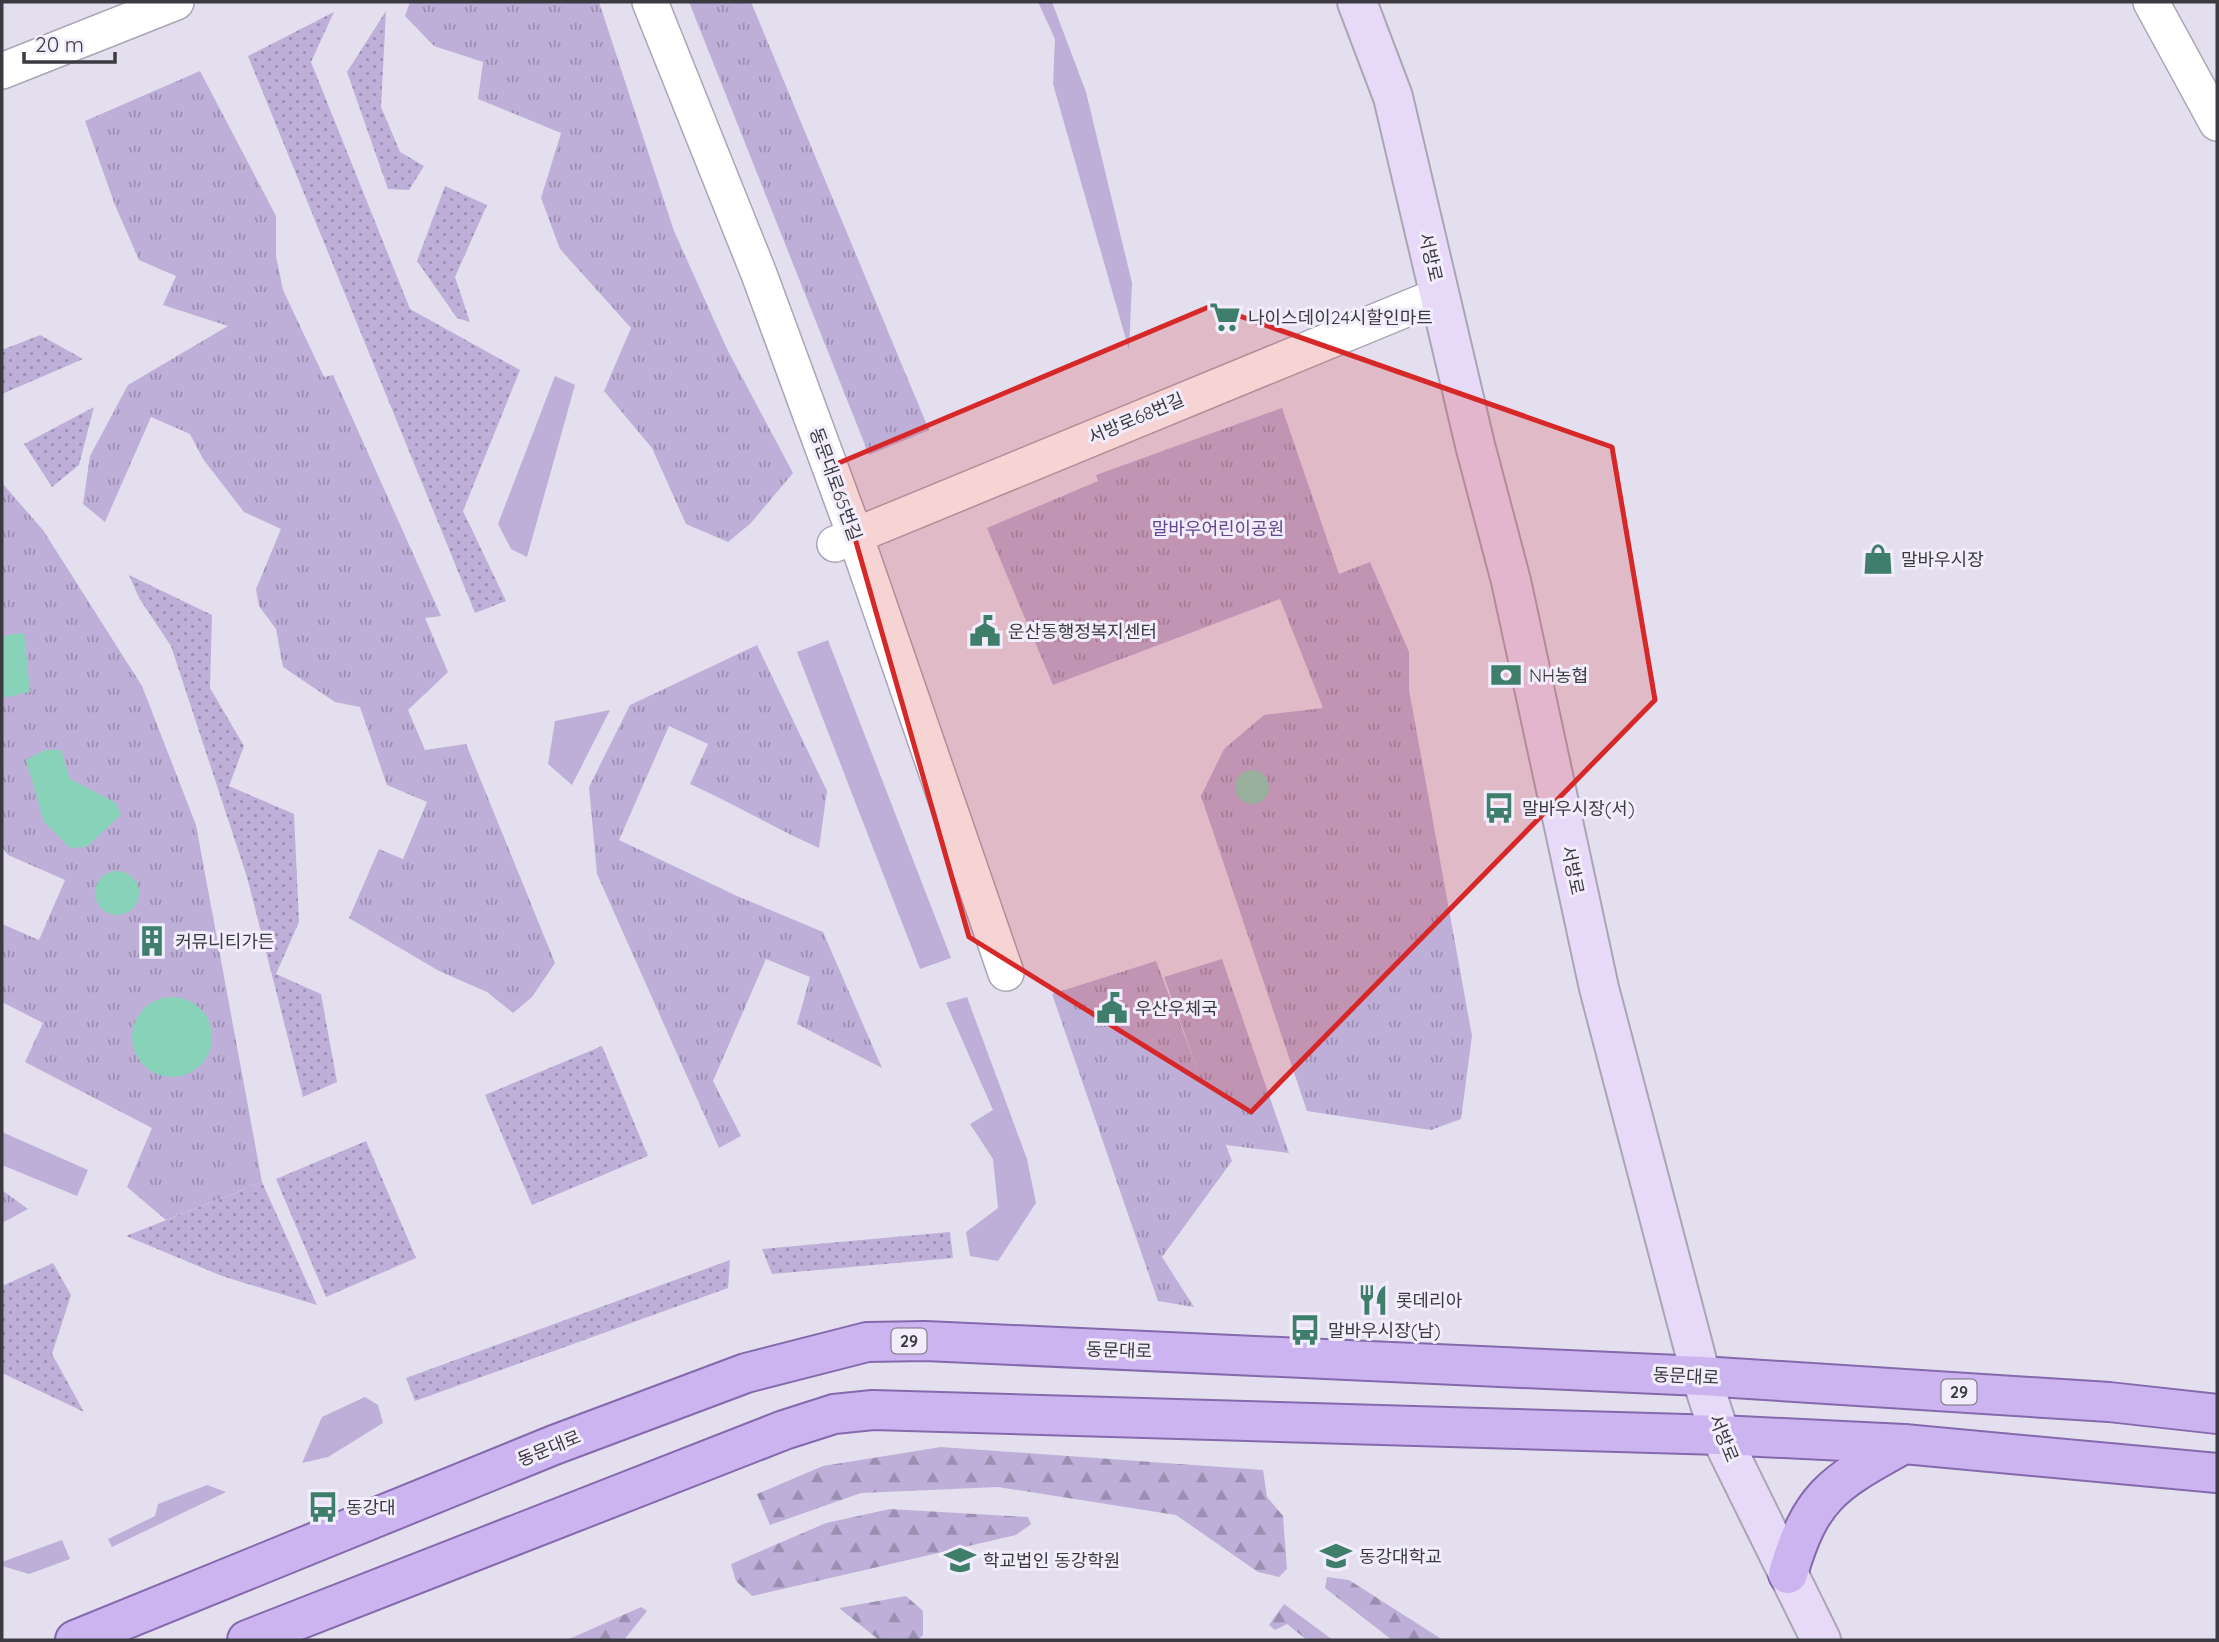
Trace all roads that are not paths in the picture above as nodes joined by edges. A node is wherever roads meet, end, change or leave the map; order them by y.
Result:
1 (176, 2) edge
2 (650, 2) edge
3 (1357, 2) edge
4 (2151, 2) edge
5 (2, 71) edge
6 (2217, 123) edge
7 (1440, 295) junction
8 (844, 540) junction
9 (1006, 973) dead end
10 (1701, 1376) junction
11 (2217, 1414) edge
12 (1720, 1435) junction
13 (1904, 1444) junction
14 (2217, 1473) edge
15 (1788, 1574) junction
16 (75, 1640) edge
17 (247, 1640) edge
18 (1821, 1640) edge

1 - 5 street
2 - 8 street, 동문대로65번길
3 - 7 main road, 서방로
4 - 6 street
7 - 8 street, 서방로68번길
7 - 10 main road, 서방로
8 - 9 street, 동문대로65번길
10 - 11 main road, 동문대로 / 29
10 - 12 main road, 서방로
10 - 16 main road, 동문대로 / 29
12 - 13 main road
12 - 15 main road, 서방로
12 - 17 main road
13 - 14 main road
13 - 15 main road
15 - 18 main road, 서방로

